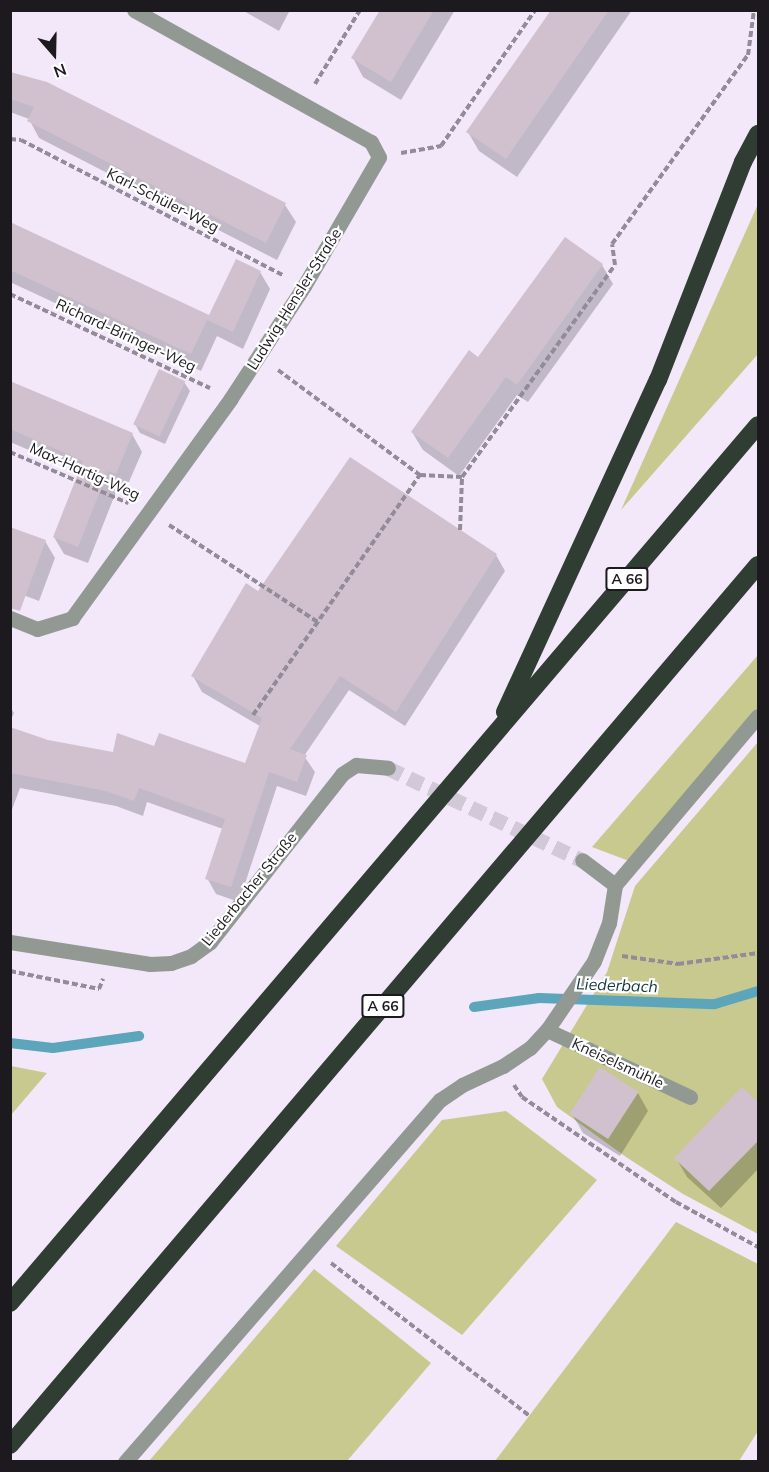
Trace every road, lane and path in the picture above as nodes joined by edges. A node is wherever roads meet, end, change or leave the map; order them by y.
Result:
1 (134, 10) edge
2 (360, 10) edge
3 (535, 10) edge
4 (753, 10) edge
5 (303, 104) junction
6 (759, 134) edge
7 (10, 139) edge
8 (379, 157) junction
9 (304, 286) junction
10 (10, 294) edge
11 (259, 355) junction
12 (231, 398) junction
13 (759, 425) edge
14 (10, 452) edge
15 (420, 475) junction
16 (462, 477) junction
17 (150, 513) junction
18 (460, 530) dead end
19 (758, 566) edge
20 (10, 618) edge
21 (318, 621) junction
22 (253, 715) dead end
23 (759, 716) edge
24 (496, 733) junction
25 (388, 768) tunnel mouth
26 (582, 860) tunnel mouth
27 (615, 885) junction
28 (10, 942) edge
29 (602, 947) junction
30 (759, 953) edge
31 (109, 959) junction
32 (10, 971) edge
33 (549, 1025) junction
34 (503, 1066) junction
35 (690, 1097) dead end
36 (759, 1247) edge
37 (311, 1248) junction
38 (10, 1303) edge
39 (530, 1416) dead end
40 (10, 1445) edge
41 (125, 1461) edge

1 - 5 street
2 - 5 path
3 - 8 path
4 - 16 path
5 - 8 street
6 - 24 highway
7 - 9 path, Karl-Schüler-Weg
8 - 9 street, Ludwig-Hensler-Straße
9 - 11 street, Ludwig-Hensler-Straße
10 - 12 path, Richard-Biringer-Weg
11 - 12 street, Ludwig-Hensler-Straße
11 - 15 path
12 - 17 street, Ludwig-Hensler-Straße
13 - 24 highway, A 66
14 - 17 path, Max-Hartig-Weg
15 - 16 path
15 - 21 path
16 - 18 path
17 - 20 street, Ludwig-Hensler-Straße
17 - 21 path, Max-Hartig-Weg
19 - 40 highway, A 66
21 - 22 path
23 - 27 street
24 - 38 highway, A 66
25 - 31 street, Liederbacher Straße
26 - 27 street
27 - 29 street
28 - 31 street, Liederbacher Straße
29 - 30 path
29 - 33 street
31 - 32 path
33 - 34 street
33 - 35 street, Kneiselsmühle
34 - 36 path
34 - 37 street
37 - 39 path
37 - 41 street

